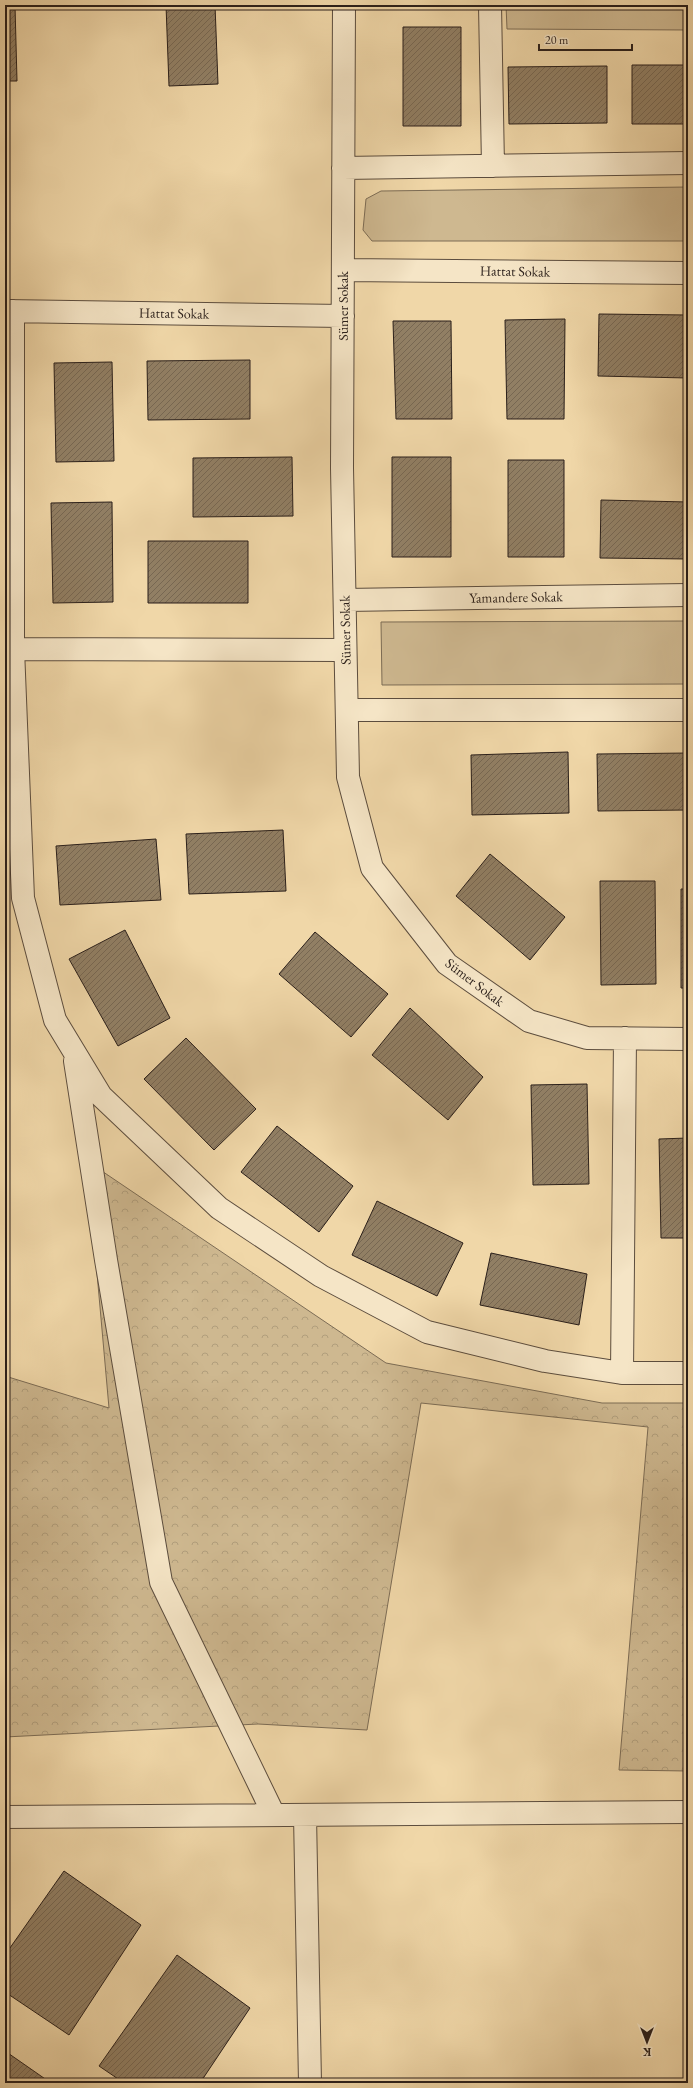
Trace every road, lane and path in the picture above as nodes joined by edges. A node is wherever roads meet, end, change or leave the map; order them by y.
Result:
1 (344, 5) edge
2 (490, 5) edge
3 (688, 163) edge
4 (493, 166) junction
5 (343, 168) junction
6 (343, 270) junction
7 (688, 273) edge
8 (9, 311) edge
9 (342, 316) junction
10 (688, 595) edge
11 (345, 600) junction
12 (13, 649) junction
13 (345, 650) junction
14 (347, 710) junction
15 (688, 710) edge
16 (625, 1038) junction
17 (688, 1039) edge
18 (73, 1051) junction
19 (622, 1373) junction
20 (688, 1373) edge
21 (688, 1812) edge
22 (274, 1815) junction
23 (305, 1815) junction
24 (5, 1817) edge
25 (310, 2083) edge

1 - 5 street, Sümer Sokak
2 - 4 street
3 - 4 street
4 - 5 street
5 - 6 street, Sümer Sokak
6 - 7 street, Hattat Sokak
6 - 9 street, Sümer Sokak
8 - 9 street, Hattat Sokak
8 - 12 street
9 - 11 street, Sümer Sokak
10 - 11 street, Yamandere Sokak
11 - 13 street, Sümer Sokak
12 - 13 street
12 - 18 street
13 - 14 street, Sümer Sokak
14 - 15 street
14 - 16 street, Sümer Sokak
16 - 17 street, Sümer Sokak
16 - 19 street
18 - 19 street
18 - 22 street
19 - 20 street
21 - 23 street
22 - 23 street
22 - 24 street
23 - 25 street

